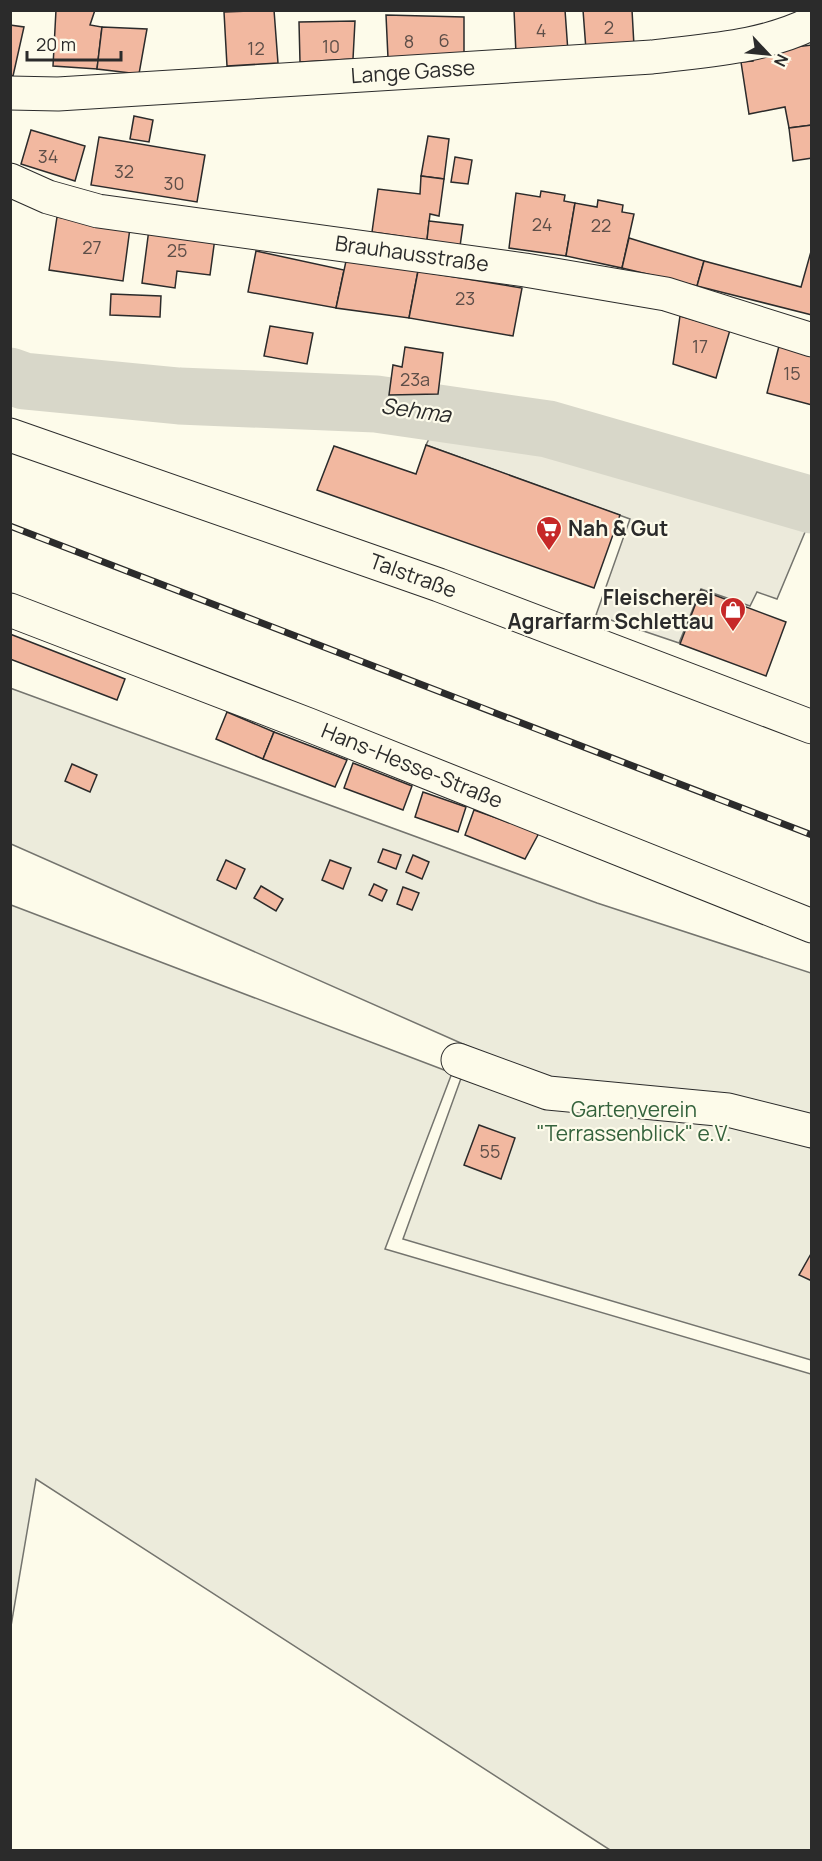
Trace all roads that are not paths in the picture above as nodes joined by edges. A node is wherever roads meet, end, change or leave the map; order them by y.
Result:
1 (812, 23) edge
2 (10, 93) edge
3 (10, 180) edge
4 (812, 340) edge
5 (10, 435) edge
6 (10, 610) edge
7 (812, 727) edge
8 (812, 926) edge
9 (458, 1060) dead end
10 (812, 1131) edge

1 - 2 street, Lange Gasse
3 - 4 street, Brauhausstraße
5 - 7 street, Talstraße
6 - 8 street, Hans-Hesse-Straße
9 - 10 street

